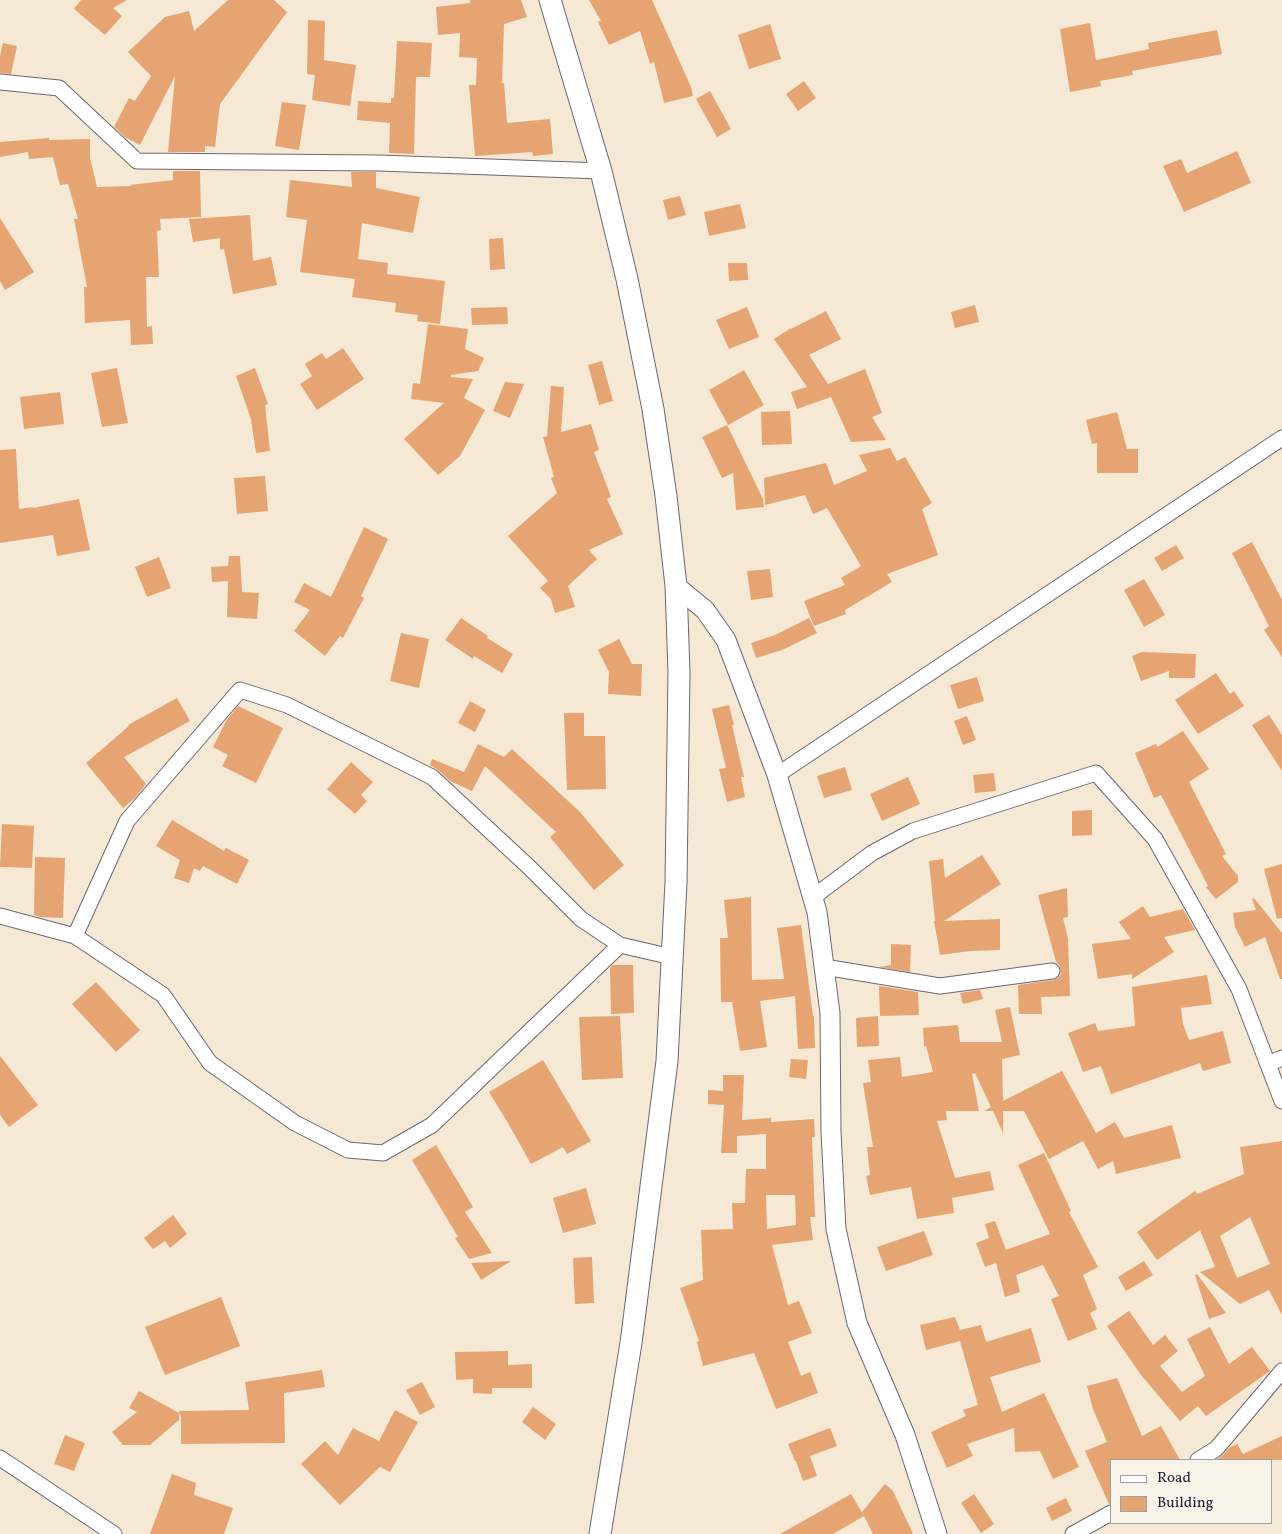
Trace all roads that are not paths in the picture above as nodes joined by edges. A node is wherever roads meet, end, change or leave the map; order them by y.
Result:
1 (550, 0) edge
2 (0, 82) edge
3 (601, 171) junction
4 (1282, 438) edge
5 (676, 586) junction
6 (777, 775) junction
7 (812, 898) junction
8 (0, 916) edge
9 (75, 936) junction
10 (620, 945) junction
11 (672, 957) junction
12 (824, 968) junction
13 (1052, 970) dead end
14 (1275, 1061) edge
15 (1282, 1101) edge
16 (1282, 1371) edge
17 (0, 1458) edge
18 (1200, 1459) edge
19 (1110, 1514) edge
20 (114, 1534) edge
21 (600, 1534) edge
22 (937, 1534) edge
23 (1073, 1534) edge

1 - 3 main road
2 - 3 street
3 - 5 main road
4 - 6 street
5 - 6 street
5 - 11 main road
6 - 7 street
7 - 12 street
7 - 14 street
8 - 9 street
9 - 10 street
9 - 10 street
10 - 11 street
11 - 21 main road
12 - 13 street
12 - 22 street
14 - 15 street
16 - 18 street
17 - 20 street
19 - 23 street

